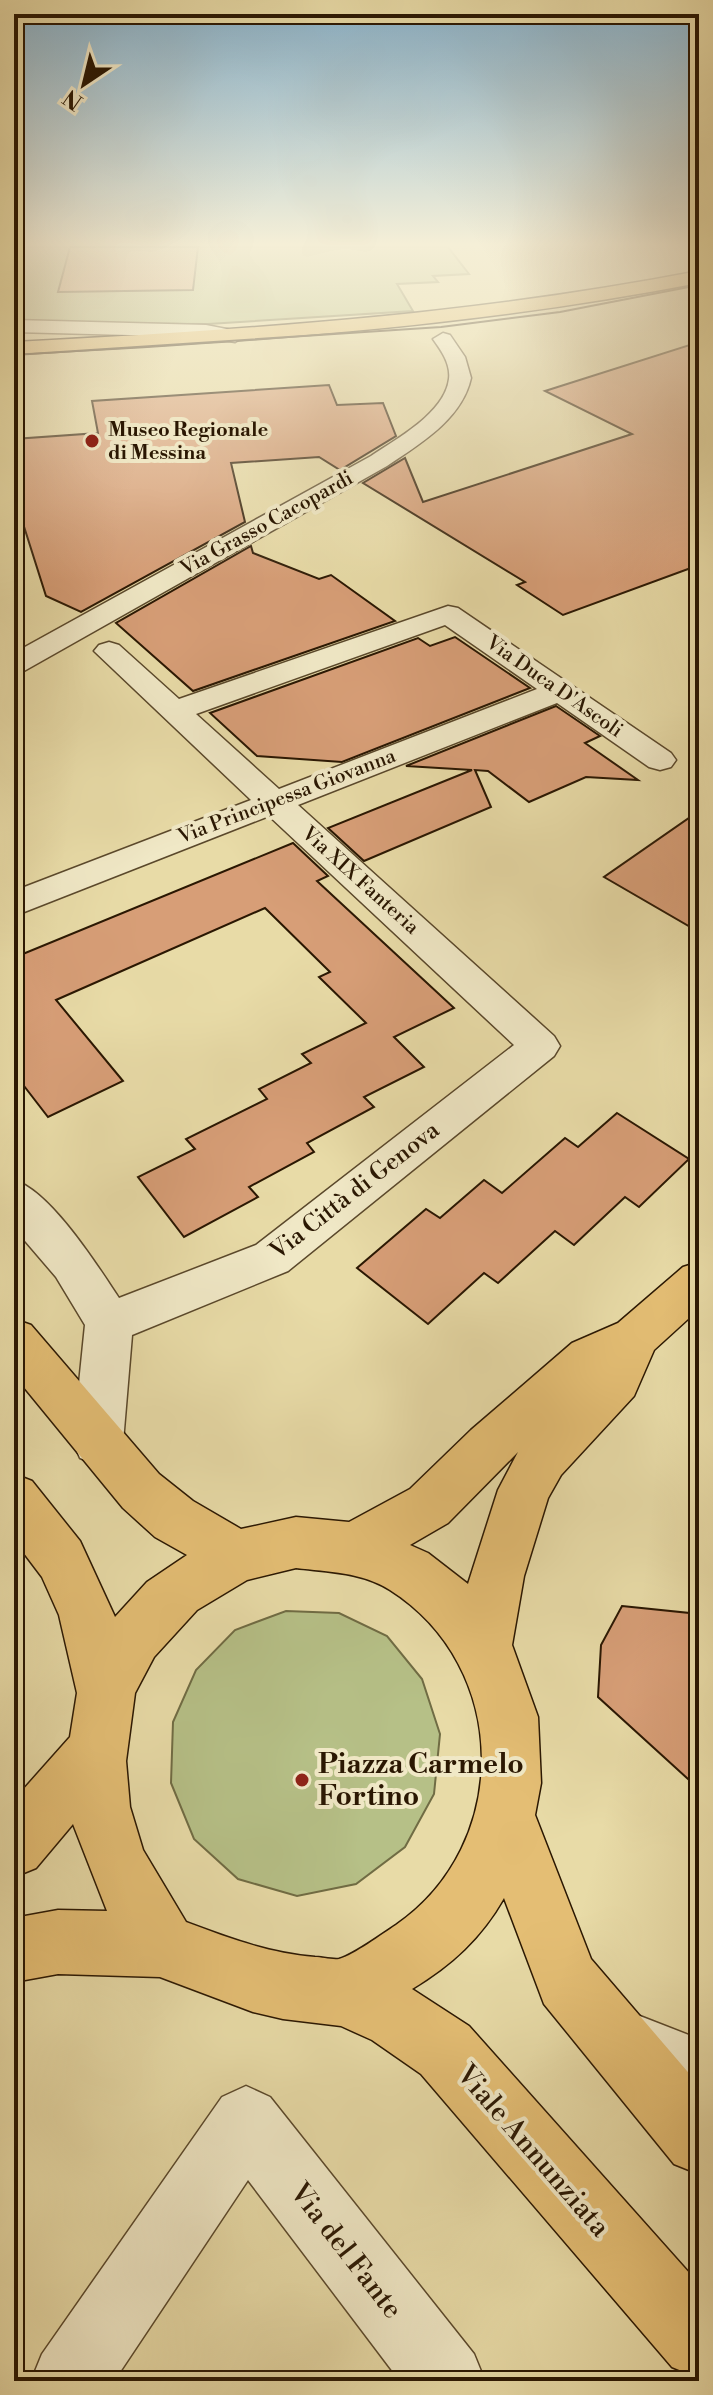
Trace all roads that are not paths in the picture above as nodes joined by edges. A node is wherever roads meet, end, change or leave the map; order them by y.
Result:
1 (129, 359) edge
2 (454, 359) edge
3 (14, 366) edge
4 (109, 651) dead end
5 (14, 665) edge
6 (560, 691) junction
7 (174, 711) junction
8 (660, 760) dead end
9 (274, 802) junction
10 (14, 904) edge
11 (540, 1046) joint
12 (14, 1197) edge
13 (699, 1281) edge
14 (109, 1323) junction
15 (635, 1337) junction
16 (14, 1340) edge
17 (98, 1442) junction
18 (19, 1511) edge
19 (356, 1547) junction
20 (236, 1555) junction
21 (484, 1646) junction
22 (102, 1722) junction
23 (506, 1818) junction
24 (14, 1846) edge
25 (163, 1945) junction
26 (14, 1950) edge
27 (343, 1993) junction
28 (620, 2042) junction
29 (699, 2073) edge
30 (699, 2139) edge
31 (699, 2340) edge
32 (69, 2381) edge
33 (447, 2381) edge

1 - 3 main road
2 - 5 street, Via Grasso Cacopardi
4 - 7 street, Via XIX Fanteria
6 - 7 street, Via Duca D'Ascoli
6 - 8 street, Via Duca D'Ascoli
6 - 9 street, Via Principessa Giovanna
7 - 9 street, Via XIX Fanteria
9 - 10 street, Via Principessa Giovanna
9 - 11 street, Via XIX Fanteria
11 - 14 street, Via Città di Genova
12 - 14 street
13 - 15 main road
14 - 17 street
15 - 19 main road
15 - 21 main road
16 - 17 main road
17 - 20 main road
18 - 22 main road
19 - 20 main road
19 - 21 main road
20 - 22 main road
21 - 23 main road
22 - 24 main road
22 - 25 main road
23 - 27 main road
23 - 28 main road
25 - 26 main road
25 - 27 main road, Viale Annunziata
27 - 31 main road, Viale Annunziata
28 - 29 street
28 - 30 main road
32 - 33 street, Via del Fante

